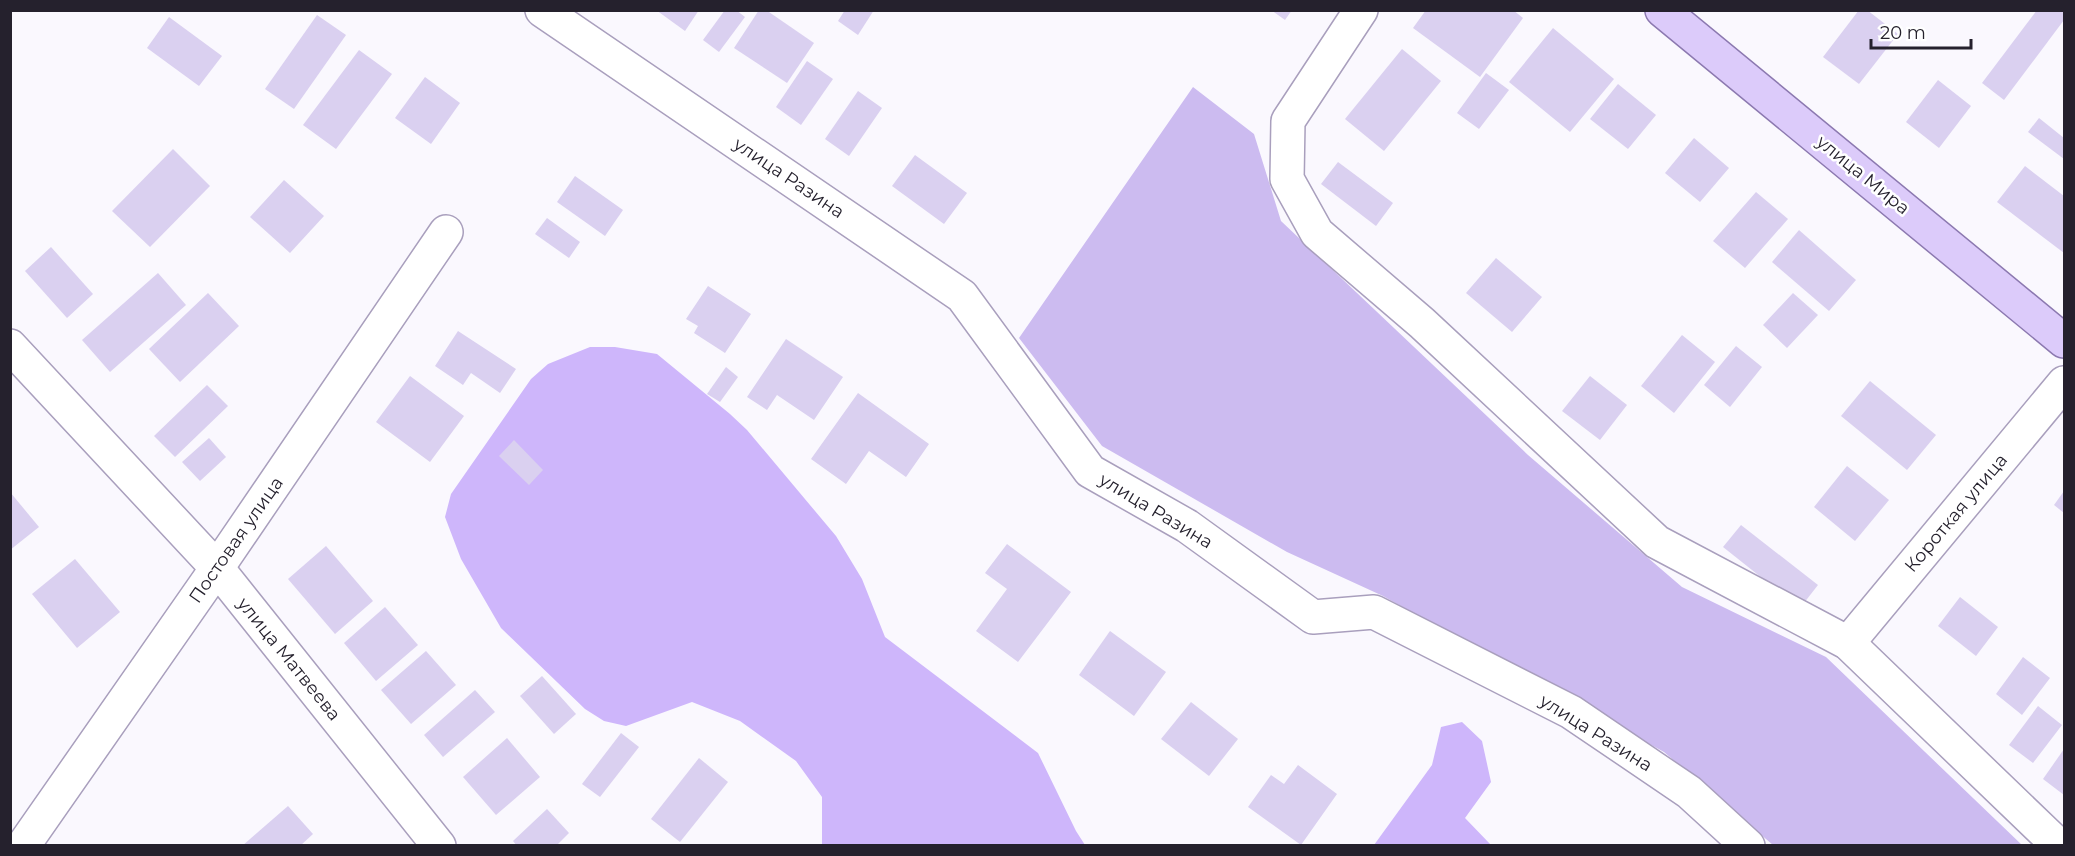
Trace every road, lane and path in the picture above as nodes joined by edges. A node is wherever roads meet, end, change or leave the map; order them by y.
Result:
1 (543, 10) edge
2 (1361, 10) edge
3 (1662, 10) edge
4 (447, 232) dead end
5 (2064, 341) edge
6 (10, 346) edge
7 (2064, 383) edge
8 (217, 568) junction
9 (1848, 643) junction
10 (23, 846) edge
11 (439, 846) edge
12 (1748, 846) edge
13 (2059, 846) edge

1 - 12 street, улица Разина
2 - 9 street
3 - 5 main road, улица Мира
4 - 8 street, Постовая улица
6 - 8 street, улица Матвеева
7 - 9 street, Короткая улица
8 - 10 street, Постовая улица
8 - 11 street, улица Матвеева
9 - 13 street

